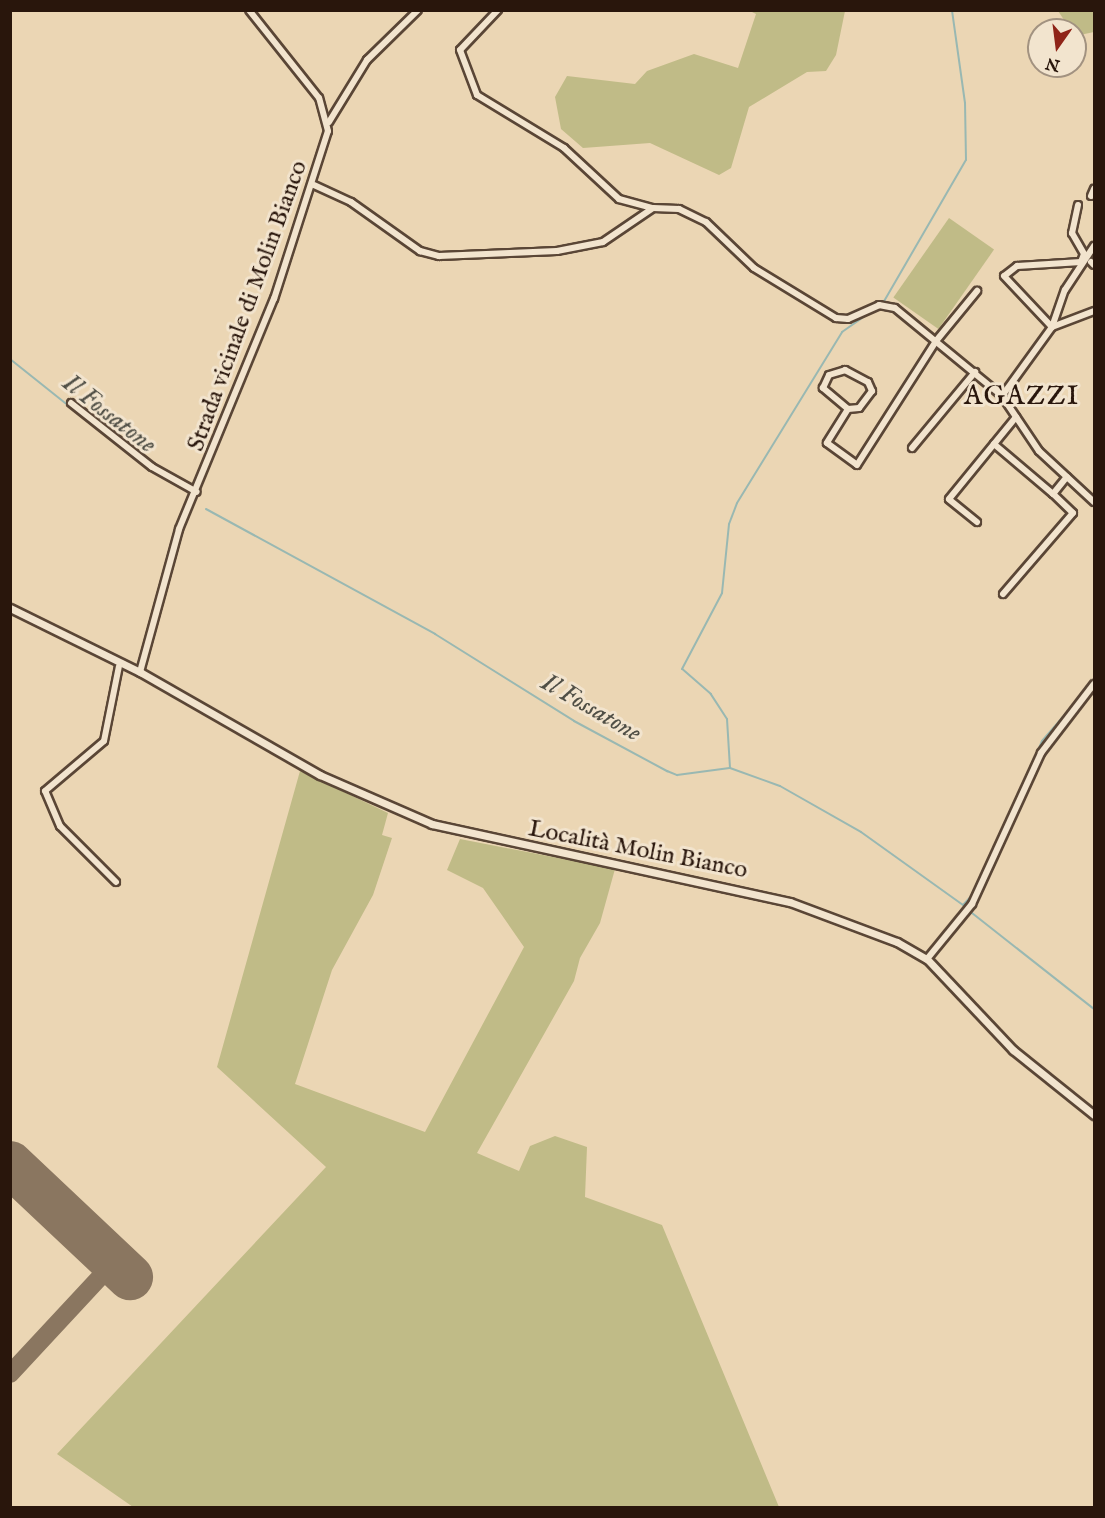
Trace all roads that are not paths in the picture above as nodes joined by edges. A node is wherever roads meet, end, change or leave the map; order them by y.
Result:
1 (249, 10) edge
2 (417, 10) edge
3 (498, 10) edge
4 (328, 122) junction
5 (314, 185) junction
6 (1095, 189) edge
7 (1091, 196) dead end
8 (1078, 205) dead end
9 (653, 208) junction
10 (1095, 246) edge
11 (1092, 261) edge
12 (977, 291) dead end
13 (1095, 311) edge
14 (1052, 327) junction
15 (936, 341) junction
16 (975, 372) junction
17 (1002, 396) junction
18 (71, 402) dead end
19 (848, 409) junction
20 (1016, 417) junction
21 (994, 444) junction
22 (912, 448) dead end
23 (1067, 477) junction
24 (197, 492) junction
25 (1053, 494) junction
26 (1095, 502) edge
27 (977, 522) dead end
28 (1003, 594) dead end
29 (10, 608) edge
30 (119, 666) junction
31 (140, 672) junction
32 (1095, 684) edge
33 (116, 882) dead end
34 (927, 959) junction
35 (1095, 1115) edge

1 - 4 street
2 - 4 street
3 - 9 street
4 - 5 street, Strada vicinale di Molin Bianco
5 - 9 street
5 - 24 street, Strada vicinale di Molin Bianco
6 - 7 street
8 - 14 street
9 - 15 street
10 - 11 street
11 - 14 street
12 - 15 street
13 - 14 street
14 - 17 street
15 - 16 street
15 - 19 street
16 - 17 street
16 - 22 street
17 - 20 street
18 - 24 street, Strada vicinale di Molin Bianco
19 - 19 street
20 - 21 street
20 - 23 street
21 - 25 street
21 - 27 street
23 - 25 street
23 - 26 street
24 - 31 street, Strada vicinale di Molin Bianco
25 - 28 street
29 - 30 street, Località Molin Bianco
30 - 31 street, Località Molin Bianco
30 - 33 street
31 - 34 street, Località Molin Bianco
32 - 34 street
34 - 35 street, Località Molin Bianco

